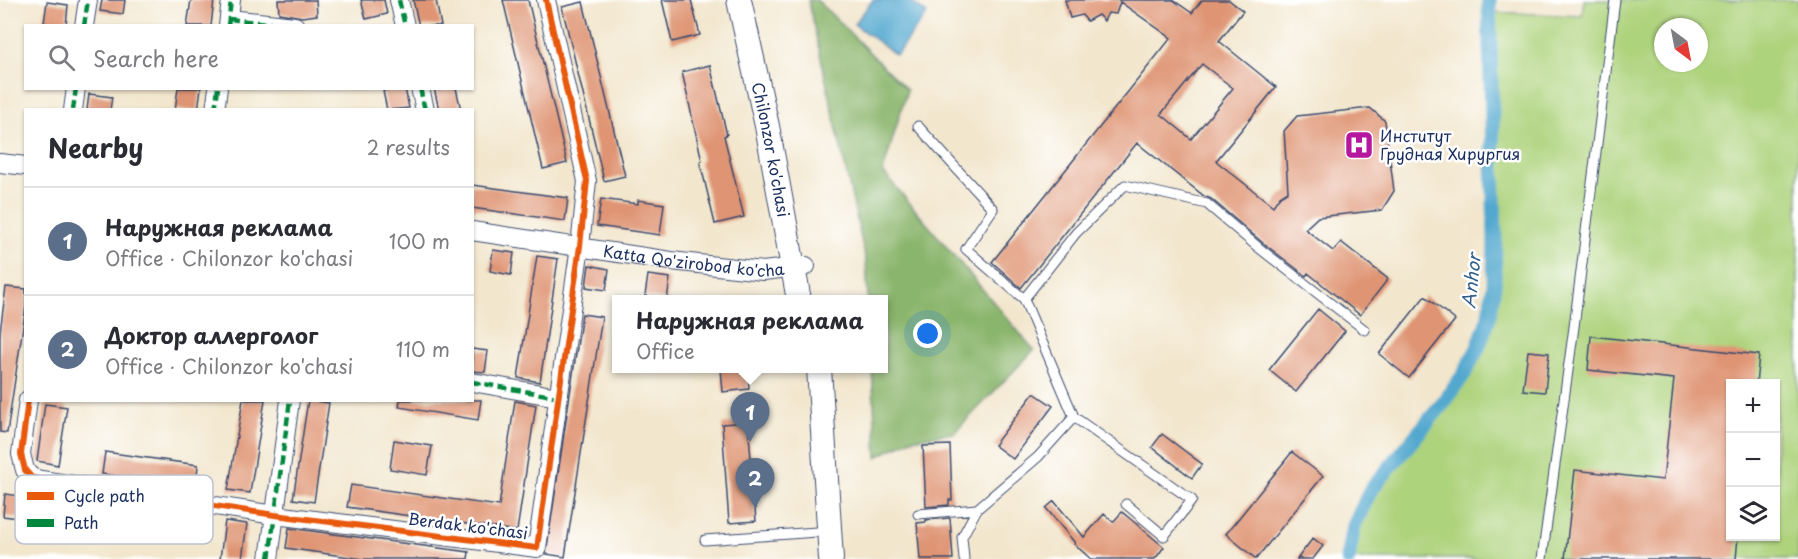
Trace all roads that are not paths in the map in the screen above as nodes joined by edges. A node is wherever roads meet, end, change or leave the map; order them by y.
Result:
1 (88, 0) edge
2 (231, 0) edge
3 (399, 0) edge
4 (546, 0) edge
5 (739, 0) edge
6 (755, 0) edge
7 (1615, 0) edge
8 (228, 22) edge
9 (84, 24) edge
10 (262, 24) edge
11 (405, 24) edge
12 (76, 90) edge
13 (218, 90) edge
14 (420, 90) edge
15 (73, 108) edge
16 (215, 108) edge
17 (425, 108) edge
18 (918, 126) dead end
19 (0, 163) edge
20 (24, 166) edge
21 (474, 231) edge
22 (580, 246) junction
23 (800, 267) junction
24 (799, 295) edge
25 (810, 295) edge
26 (1023, 299) junction
27 (1365, 330) dead end
28 (806, 373) edge
29 (819, 373) edge
30 (474, 382) edge
31 (558, 397) junction
32 (28, 402) edge
33 (290, 402) edge
34 (1074, 417) junction
35 (30, 475) edge
36 (1126, 504) dead end
37 (213, 506) edge
38 (977, 509) junction
39 (918, 514) dead end
40 (275, 515) junction
41 (817, 532) junction
42 (705, 540) dead end
43 (269, 559) edge
44 (818, 559) edge
45 (831, 559) edge
46 (964, 559) edge
47 (1542, 559) edge

1 - 9 street
2 - 8 street
3 - 11 street
4 - 22 street, Berdak ko'chasi
5 - 23 main road, Chilonzor ko'chasi
6 - 23 main road, Chilonzor ko'chasi
7 - 47 lane
8 - 10 street
12 - 15 street
13 - 16 street
14 - 17 street
18 - 26 lane
19 - 20 street
21 - 22 street, Katta Qo'zirobod ko'cha
22 - 23 street, Katta Qo'zirobod ko'cha
22 - 31 street, Berdak ko'chasi
23 - 24 main road, Chilonzor ko'chasi
23 - 25 main road, Chilonzor ko'chasi
26 - 27 lane
26 - 34 lane
28 - 41 main road
29 - 45 main road
30 - 31 street
31 - 40 street, Berdak ko'chasi
32 - 35 street, Berdak ko'chasi
33 - 40 street
34 - 36 lane
34 - 38 lane
37 - 40 street, Berdak ko'chasi
38 - 39 lane
38 - 46 lane
40 - 43 street
41 - 42 lane
41 - 44 main road

